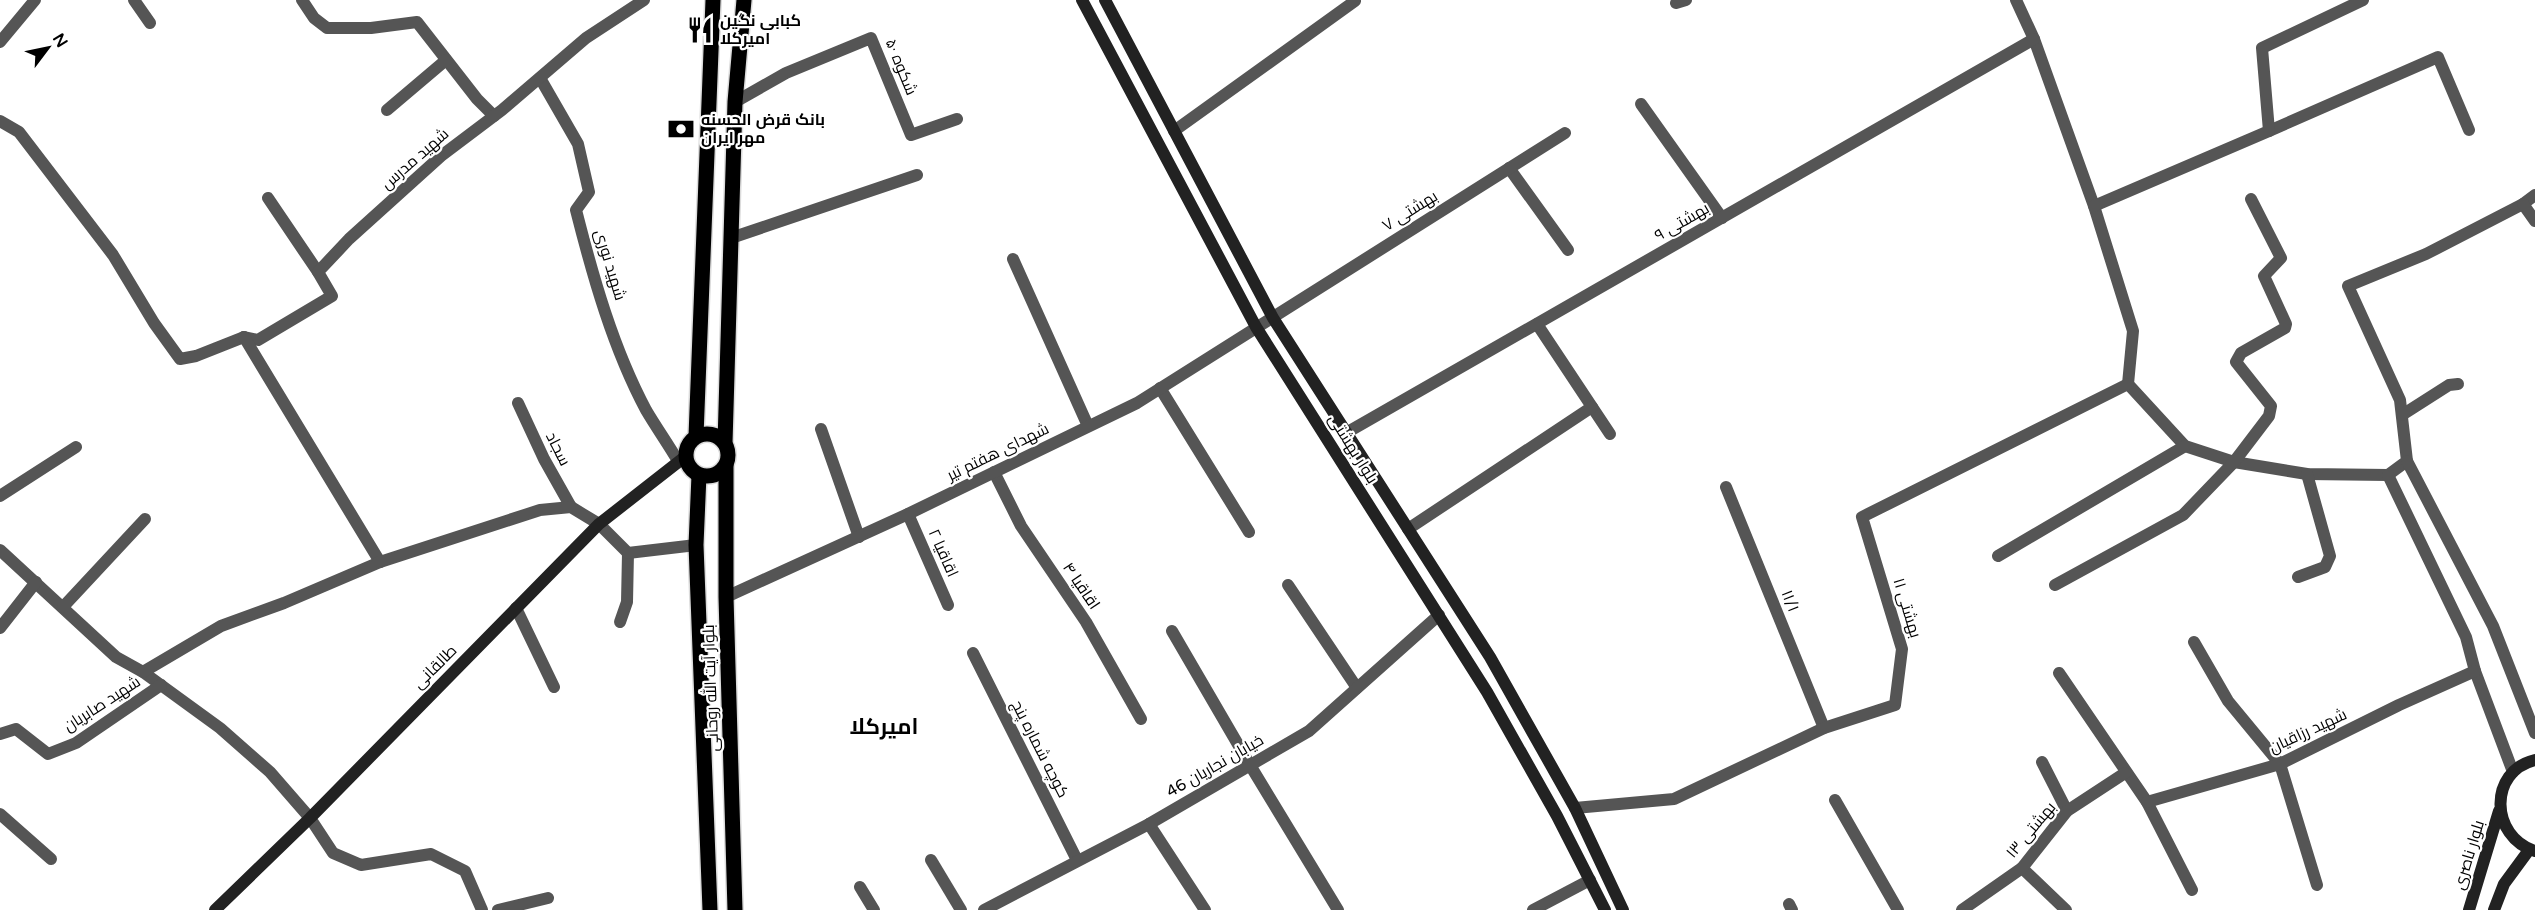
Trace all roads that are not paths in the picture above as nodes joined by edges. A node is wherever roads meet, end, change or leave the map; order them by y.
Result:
1 (35, 0) edge
2 (134, 0) edge
3 (302, 0) edge
4 (644, 0) edge
5 (713, 0) edge
6 (744, 0) edge
7 (1082, 0) edge
8 (1105, 0) edge
9 (2016, 0) edge
10 (2363, 0) edge
11 (1355, 1) edge
12 (150, 23) dead end
13 (2034, 39) junction
14 (0, 42) edge
15 (446, 60) junction
16 (1137, 61) junction
17 (1120, 70) junction
18 (540, 78) junction
19 (735, 102) junction
20 (1641, 104) dead end
21 (387, 110) dead end
22 (494, 116) junction
23 (957, 119) dead end
24 (0, 121) edge
25 (1174, 130) junction
26 (2469, 130) dead end
27 (2269, 131) junction
28 (1565, 133) dead end
29 (1509, 168) junction
30 (917, 175) dead end
31 (2535, 195) edge
32 (268, 198) dead end
33 (2251, 199) dead end
34 (2523, 204) junction
35 (2094, 206) junction
36 (1722, 218) junction
37 (2535, 221) edge
38 (731, 238) junction
39 (1568, 250) dead end
40 (1013, 259) dead end
41 (318, 272) junction
42 (1273, 318) junction
43 (1537, 324) junction
44 (1256, 327) junction
45 (243, 337) junction
46 (2128, 384) junction
47 (2458, 384) dead end
48 (1160, 388) junction
49 (518, 403) dead end
50 (1592, 407) junction
51 (2402, 415) junction
52 (1088, 426) junction
53 (821, 429) dead end
54 (1346, 433) junction
55 (1610, 434) dead end
56 (696, 436) junction
57 (725, 443) junction
58 (2185, 446) junction
59 (76, 447) dead end
60 (682, 459) junction
61 (2406, 461) junction
62 (2234, 462) junction
63 (726, 466) junction
64 (994, 472) junction
65 (2307, 474) junction
66 (699, 475) junction
67 (2388, 475) junction
68 (1726, 487) dead end
69 (0, 496) edge
70 (571, 507) junction
71 (908, 514) junction
72 (146, 519) dead end
73 (599, 524) junction
74 (1408, 529) junction
75 (1249, 532) dead end
76 (859, 537) junction
77 (696, 545) junction
78 (0, 550) edge
79 (628, 553) junction
80 (1998, 556) dead end
81 (380, 562) junction
82 (2298, 577) dead end
83 (36, 582) junction
84 (1288, 585) dead end
85 (2055, 585) dead end
86 (726, 597) junction
87 (1455, 604) junction
88 (948, 605) dead end
89 (63, 607) junction
90 (516, 608) junction
91 (1439, 615) junction
92 (620, 622) dead end
93 (0, 628) edge
94 (1172, 631) dead end
95 (2194, 642) dead end
96 (973, 653) dead end
97 (2475, 671) junction
98 (143, 672) junction
99 (2059, 672) dead end
100 (161, 685) junction
101 (554, 687) dead end
102 (1357, 688) junction
103 (1141, 719) dead end
104 (1824, 728) junction
105 (2535, 733) edge
106 (0, 734) edge
107 (2535, 760) edge
108 (2042, 762) dead end
109 (2280, 764) junction
110 (1250, 765) junction
111 (2513, 772) junction
112 (2126, 773) junction
113 (1835, 800) dead end
114 (2147, 802) junction
115 (1575, 808) junction
116 (2499, 810) junction
117 (2067, 811) junction
118 (0, 814) edge
119 (310, 818) junction
120 (1149, 824) junction
121 (2532, 850) edge
122 (51, 859) dead end
123 (931, 860) dead end
124 (1077, 860) junction
125 (2022, 868) junction
126 (1590, 880) junction
127 (2317, 885) dead end
128 (860, 887) dead end
129 (2192, 890) dead end
130 (548, 898) dead end
131 (215, 910) edge
132 (482, 910) edge
133 (498, 910) edge
134 (710, 910) edge
135 (735, 910) edge
136 (874, 910) edge
137 (961, 910) edge
138 (984, 910) edge
139 (1205, 910) edge
140 (1338, 910) edge
141 (1533, 910) edge
142 (1605, 910) edge
143 (1623, 910) edge
144 (1898, 910) edge
145 (1962, 910) edge
146 (2066, 910) edge
147 (2469, 910) edge
148 (2494, 910) edge

1 - 14 street
2 - 12 street
3 - 15 street
4 - 18 street, شهید مدرس
5 - 56 main road
6 - 19 main road
7 - 17 main road, بلوار بهشتی
8 - 16 main road, بلوار بهشتی
9 - 13 street
10 - 27 street
11 - 25 street
13 - 35 street
13 - 36 street, بهشتی ۹
15 - 21 street
15 - 22 street
16 - 17 main road
16 - 25 main road, بلوار بهشتی
17 - 44 main road, بلوار بهشتی
18 - 22 street, شهید مدرس
18 - 60 street, شهید نوری
19 - 23 street, شکوه ۵۰
19 - 38 main road
20 - 36 street
22 - 41 street, شهید مدرس
24 - 45 street
25 - 42 main road, بلوار بهشتی
26 - 27 street
27 - 35 street
28 - 29 street, بهشتی ۷
29 - 39 street
29 - 42 street, بهشتی ۷
30 - 38 street
31 - 34 street
32 - 41 street
33 - 62 street
34 - 37 street
34 - 51 street
35 - 46 street
36 - 43 street, بهشتی ۹
38 - 57 main road
40 - 52 street
41 - 45 street
42 - 44 street, شهدای هفتم تیر
42 - 54 main road, بلوار بهشتی
43 - 50 street
43 - 54 street, بهشتی ۹
44 - 48 street, شهدای هفتم تیر
44 - 91 main road, بلوار بهشتی
45 - 81 street
46 - 58 street
46 - 104 street, بهشتی ۱۱
47 - 51 street
48 - 52 street, شهدای هفتم تیر
48 - 75 street
49 - 70 street, سجاد
50 - 55 street
50 - 74 street
51 - 61 street
52 - 64 street, شهدای هفتم تیر
53 - 76 street
54 - 74 main road, بلوار بهشتی
56 - 57 main road
56 - 60 main road
57 - 63 main road
58 - 62 street
58 - 80 street
59 - 69 street
60 - 66 main road
60 - 73 main road, طالقانی
61 - 67 street
61 - 105 street
62 - 65 street
62 - 85 street
63 - 66 main road
63 - 86 main road, بلوار آیت الله روحانی
64 - 71 street, شهدای هفتم تیر
64 - 103 street, اقاقیا ۴
65 - 67 street
65 - 82 street
66 - 77 main road, بلوار آیت الله روحانی
67 - 97 street
68 - 104 street, ۱۱/۱
70 - 73 street
70 - 81 street
71 - 76 street, شهدای هفتم تیر
71 - 88 street, اقاقیا ۲
72 - 89 street
73 - 79 street
73 - 90 main road, طالقانی
74 - 87 main road, بلوار بهشتی
76 - 86 street, شهدای هفتم تیر
77 - 79 street
77 - 134 main road, بلوار آیت الله روحانی
78 - 83 street
79 - 92 street
81 - 98 street
83 - 89 street
83 - 93 street
84 - 102 street
86 - 135 main road, بلوار آیت الله روحانی
87 - 91 main road
87 - 115 main road, بلوار بهشتی
89 - 98 street
90 - 101 street
90 - 119 main road, طالقانی
91 - 102 street, خیابان نجاریان 46
91 - 126 main road, بلوار بهشتی
94 - 110 street
95 - 109 street
96 - 124 street, کوچه شماره پنج
97 - 109 street, شهید رزاقیان
97 - 111 street
98 - 100 street
99 - 112 street
100 - 106 street, شهید صابریان
100 - 119 street
102 - 110 street, خیابان نجاریان 46
104 - 115 street, بهشتی ۱۱
107 - 111 main road
108 - 117 street
109 - 114 street, شهید رزاقیان
109 - 127 street
110 - 120 street, خیابان نجاریان 46
110 - 140 street
111 - 116 main road, بلوار ناصری
112 - 114 street
112 - 117 street, بهشتی ۱۳
113 - 144 street
114 - 129 street
115 - 143 main road, بلوار بهشتی
116 - 121 main road
116 - 147 main road, بلوار ناصری
117 - 125 street, بهشتی ۱۳
118 - 122 street
119 - 131 main road, طالقانی
119 - 132 street
120 - 124 street, خیابان نجاریان 46
120 - 139 street
121 - 148 main road
123 - 137 street
124 - 138 street, خیابان نجاریان 46
125 - 145 street, بهشتی ۱۳
125 - 146 street
126 - 141 street
126 - 142 main road, بلوار بهشتی
128 - 136 street
130 - 133 street

